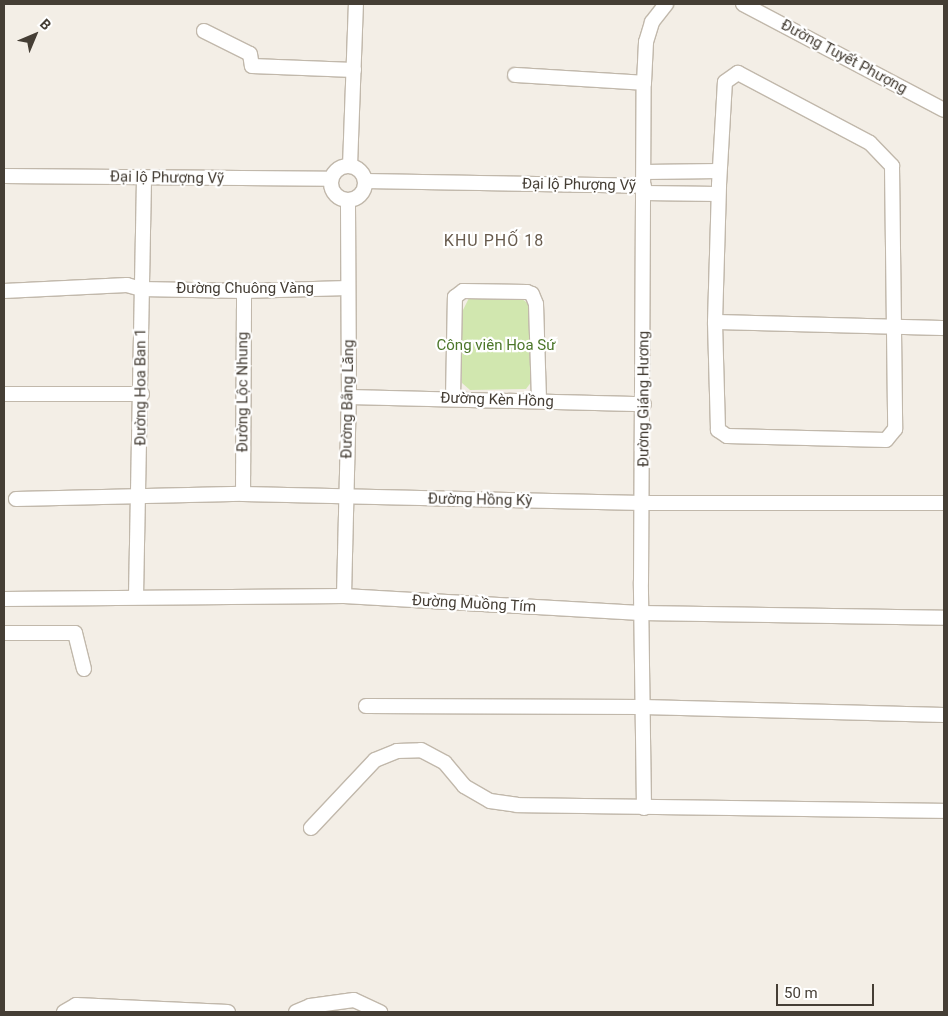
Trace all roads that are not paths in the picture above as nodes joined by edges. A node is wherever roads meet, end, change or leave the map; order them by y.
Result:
1 (356, 4) edge
2 (666, 4) edge
3 (743, 4) edge
4 (204, 31) dead end
5 (354, 70) junction
6 (515, 75) dead end
7 (644, 83) junction
8 (944, 110) edge
9 (350, 166) junction
10 (719, 171) junction
11 (4, 176) edge
12 (144, 178) junction
13 (330, 179) junction
14 (365, 181) junction
15 (644, 184) junction
16 (718, 194) junction
17 (348, 201) junction
18 (348, 288) junction
19 (142, 289) junction
20 (4, 291) edge
21 (244, 291) junction
22 (715, 322) junction
23 (894, 326) junction
24 (944, 328) edge
25 (4, 394) edge
26 (142, 394) junction
27 (349, 397) junction
28 (453, 398) junction
29 (540, 401) junction
30 (644, 404) junction
31 (140, 494) junction
32 (243, 494) junction
33 (346, 497) junction
34 (16, 499) dead end
35 (944, 503) edge
36 (643, 504) junction
37 (136, 596) junction
38 (344, 596) junction
39 (4, 599) edge
40 (641, 613) junction
41 (944, 618) edge
42 (4, 633) edge
43 (84, 669) dead end
44 (366, 706) dead end
45 (643, 708) junction
46 (944, 715) edge
47 (644, 808) junction
48 (944, 810) edge
49 (311, 828) dead end
50 (315, 1009) edge
51 (64, 1012) edge
52 (228, 1012) edge
53 (296, 1012) edge
54 (380, 1012) edge

1 - 5 street
2 - 7 street
3 - 8 street, Đường Tuyết Phượng
4 - 5 street
5 - 9 street
6 - 7 street
7 - 15 street
9 - 13 street
9 - 14 street
10 - 15 street
10 - 16 street
10 - 23 street
11 - 12 street, Đại lộ Phượng Vỹ
12 - 13 street, Đại lộ Phượng Vỹ
12 - 19 street, Đường Hoa Ban 1
13 - 17 street
14 - 15 street, Đại lộ Phượng Vỹ
14 - 17 street
15 - 16 street
15 - 30 street, Đường Giáng Hương
16 - 22 street
17 - 18 street, Đường Bằng Lăng
18 - 21 street, Đường Chuông Vàng
18 - 27 street, Đường Bằng Lăng
19 - 20 street, Đường Chuông Vàng
19 - 21 street, Đường Chuông Vàng
19 - 26 street, Đường Hoa Ban 1
21 - 32 street, Đường Lộc Nhung
22 - 23 street
22 - 23 street
23 - 24 street
25 - 26 street
26 - 31 street, Đường Hoa Ban 1
27 - 28 street, Đường Kèn Hồng
27 - 33 street, Đường Bằng Lăng
28 - 29 street, Đường Kèn Hồng
28 - 29 street
29 - 30 street, Đường Kèn Hồng
30 - 36 street, Đường Giáng Hương
31 - 32 street, Đường Hồng Kỳ
31 - 34 street, Đường Hồng Kỳ
31 - 37 street, Đường Hoa Ban 1
32 - 33 street, Đường Hồng Kỳ
33 - 36 street, Đường Hồng Kỳ
33 - 38 street, Đường Bằng Lăng
35 - 36 street, Đường Hồng Kỳ
36 - 40 street, Đường Giáng Hương
37 - 38 street, Đường Muồng Tím
37 - 39 street, Đường Muồng Tím
38 - 40 street, Đường Muồng Tím
40 - 41 street, Đường Muồng Tím
40 - 45 street, Đường Giáng Hương
42 - 43 street
44 - 45 street
45 - 46 street
45 - 47 street, Đường Giáng Hương
47 - 48 street
47 - 49 street
50 - 53 street
50 - 54 street
51 - 52 street

